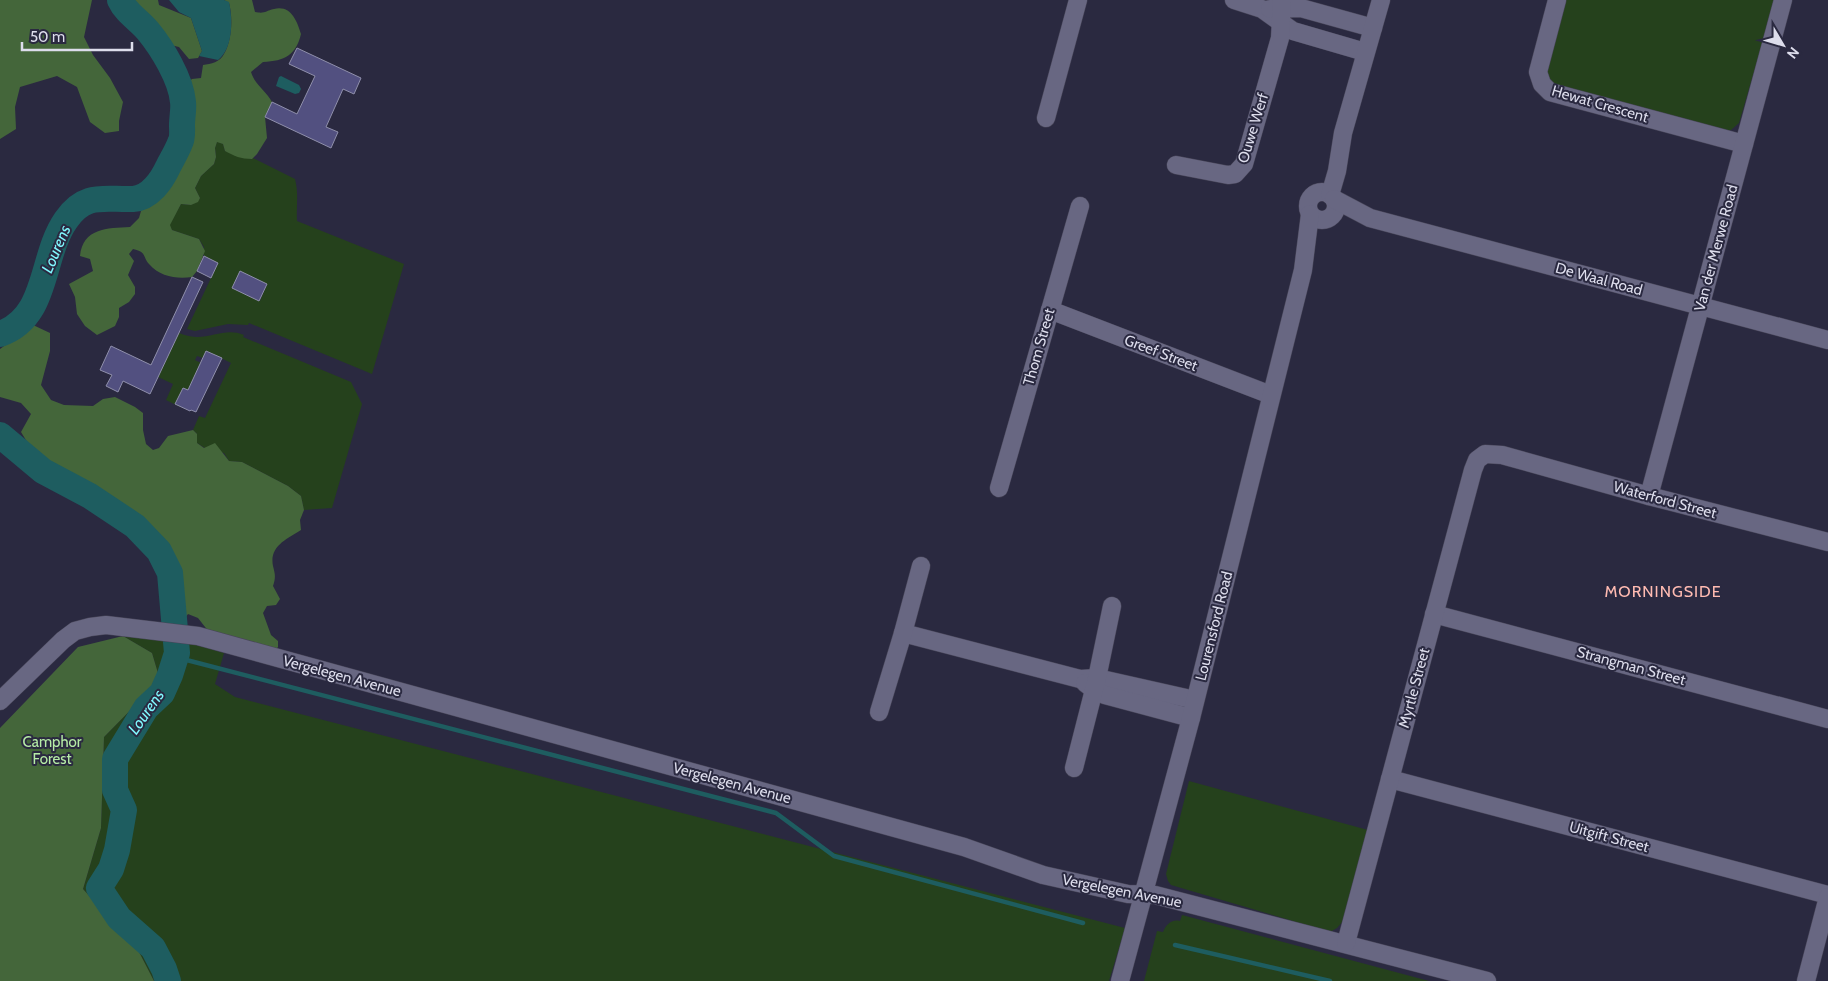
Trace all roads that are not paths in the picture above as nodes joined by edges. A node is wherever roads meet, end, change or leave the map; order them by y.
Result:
1 (1078, 0) edge
2 (1234, 0) edge
3 (1381, 0) edge
4 (1557, 0) edge
5 (1783, 0) edge
6 (1281, 10) edge
7 (1373, 28) junction
8 (1366, 52) junction
9 (1046, 118) dead end
10 (1744, 144) junction
11 (1176, 165) dead end
12 (1080, 206) dead end
13 (1325, 206) junction
14 (1700, 306) junction
15 (1050, 310) junction
16 (1828, 340) edge
17 (1271, 395) junction
18 (1502, 455) joint
19 (999, 488) dead end
20 (1649, 496) junction
21 (1828, 542) edge
22 (921, 566) dead end
23 (1112, 606) dead end
24 (1434, 614) junction
25 (903, 633) junction
26 (1090, 682) junction
27 (1195, 700) junction
28 (0, 701) edge
29 (879, 712) dead end
30 (1191, 718) junction
31 (1828, 719) edge
32 (1074, 768) dead end
33 (1390, 779) junction
34 (1143, 894) junction
35 (1828, 896) edge
36 (1346, 944) junction
37 (1120, 981) edge
38 (1487, 981) edge
39 (1806, 981) edge

1 - 9 street
2 - 6 street
3 - 7 street, Lourensford Road
4 - 10 street, Hewat Crescent
5 - 10 street, Van der Merwe Road
6 - 7 street
6 - 8 street
6 - 11 street, Ouwe Werf
7 - 8 street, Lourensford Road
8 - 13 street, Lourensford Road
10 - 14 street, Van der Merwe Road
12 - 15 street, Thom Street
13 - 14 street, De Waal Road
13 - 17 street, Lourensford Road
14 - 16 street, De Waal Road
14 - 20 street, Van der Merwe Road
15 - 17 street, Greef Street
15 - 19 street, Thom Street
17 - 27 street, Lourensford Road
18 - 20 street, Waterford Street
18 - 24 street, Myrtle Street
20 - 21 street, Waterford Street
22 - 25 street
23 - 26 street
24 - 31 street, Strangman Street
24 - 33 street, Myrtle Street
25 - 26 street
25 - 29 street
26 - 27 street
26 - 30 street
26 - 32 street
27 - 30 street, Lourensford Road
28 - 34 street, Vergelegen Avenue
30 - 34 street, Lourensford Road
33 - 35 street, Uitgift Street
33 - 36 street, Myrtle Street
34 - 36 street, Vergelegen Avenue
34 - 37 street, Lourensford Road
35 - 39 street
36 - 38 street, Vergelegen Avenue

